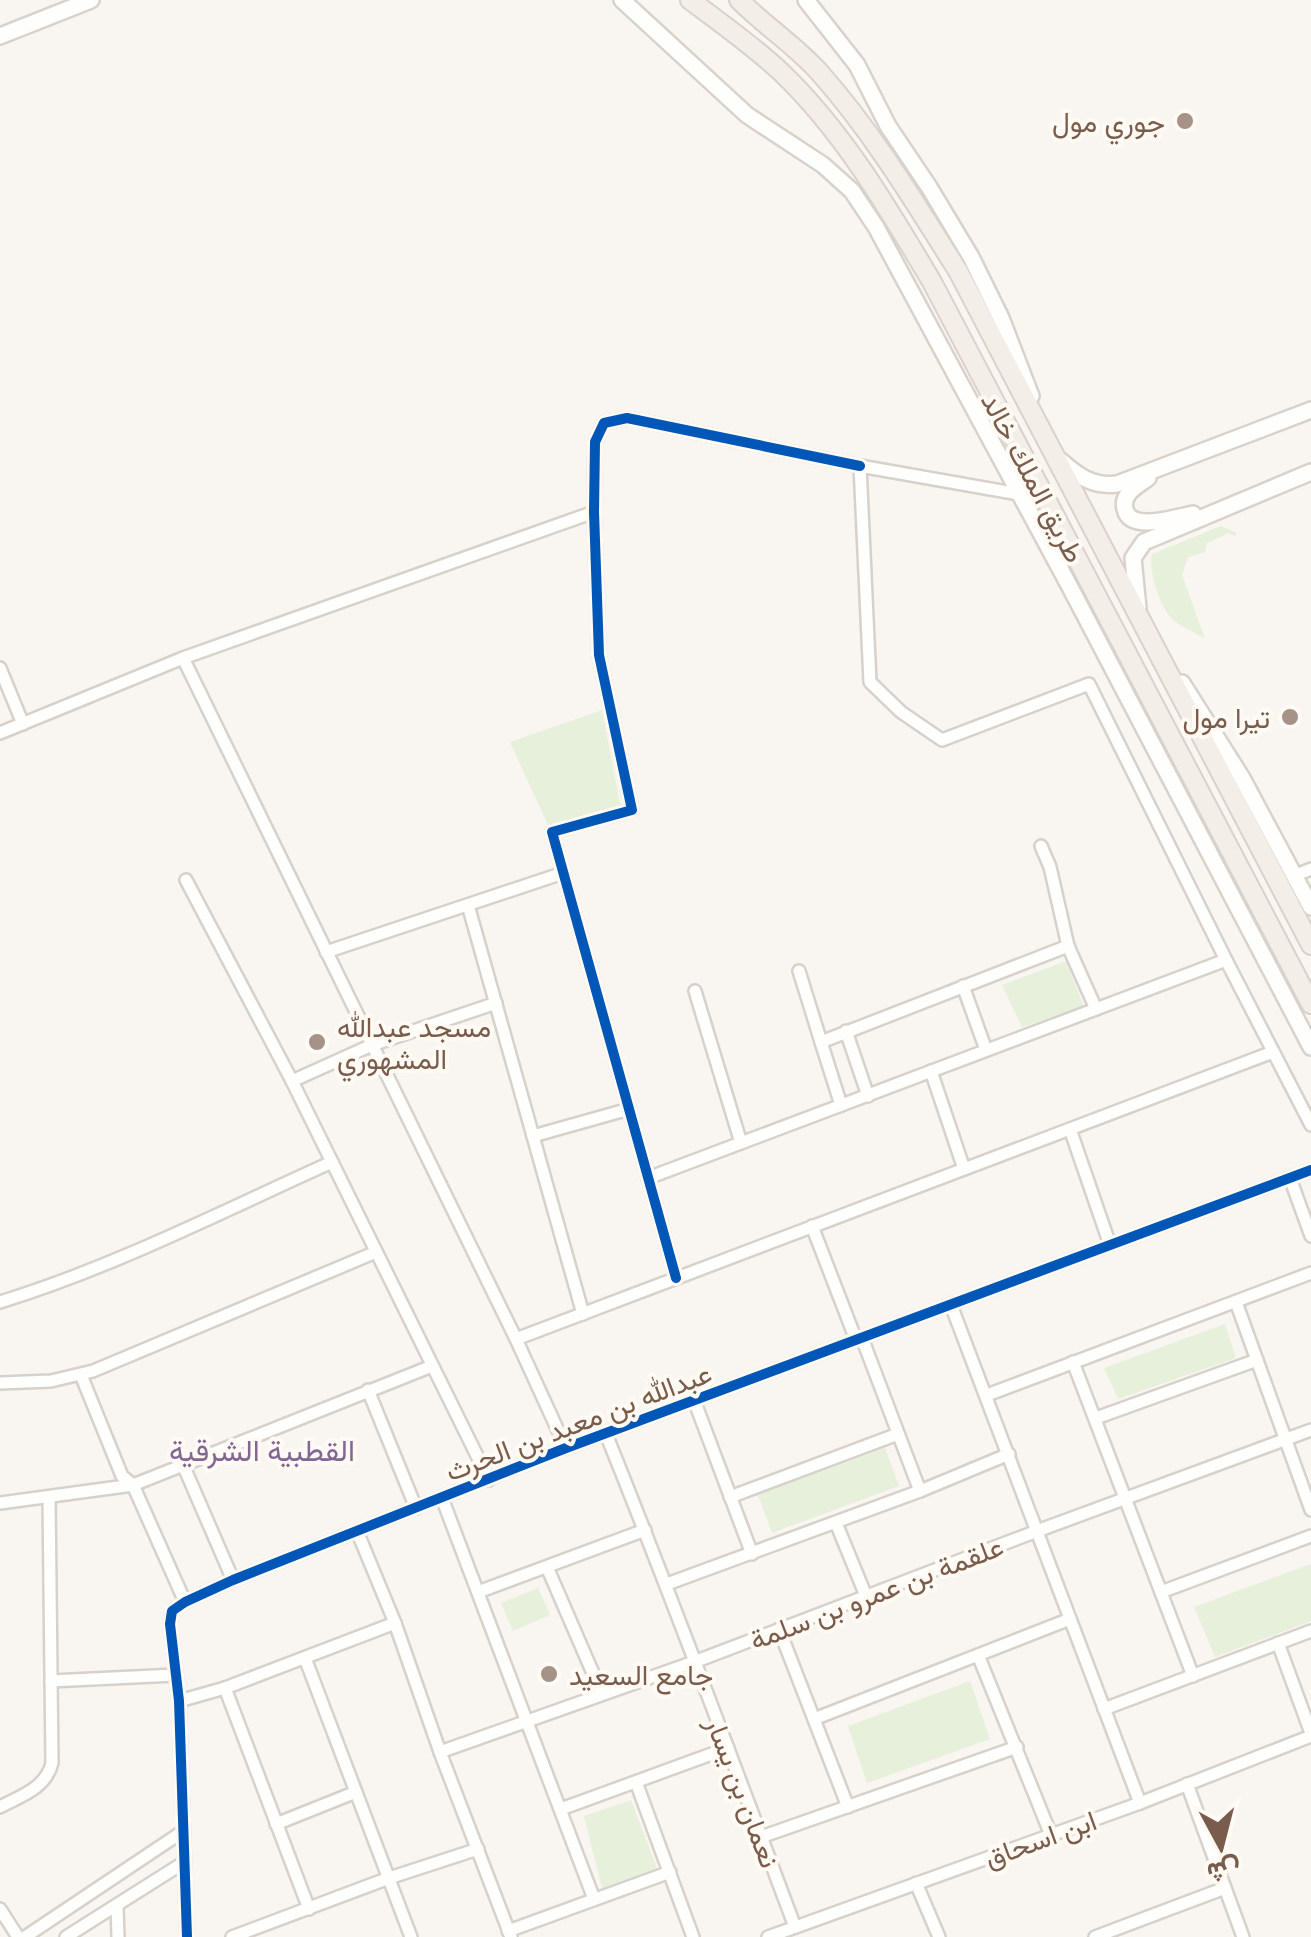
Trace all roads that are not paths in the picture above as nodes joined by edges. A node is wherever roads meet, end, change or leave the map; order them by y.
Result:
1 (90, 0) edge
2 (622, 0) edge
3 (690, 0) edge
4 (739, 0) edge
5 (806, 0) edge
6 (0, 36) edge
7 (1311, 410) edge
8 (1053, 454) junction
9 (860, 466) junction
10 (1163, 467) junction
11 (1311, 472) edge
12 (1019, 494) junction
13 (1225, 507) junction
14 (594, 512) junction
15 (1138, 615) junction
16 (183, 658) junction
17 (0, 668) edge
18 (24, 724) junction
19 (0, 733) edge
20 (1042, 846) dead end
21 (1303, 872) edge
22 (563, 873) junction
23 (186, 880) dead end
24 (1309, 895) edge
25 (468, 904) junction
26 (1311, 945) edge
27 (1068, 946) junction
28 (326, 952) junction
29 (1226, 960) junction
30 (799, 971) dead end
31 (962, 986) junction
32 (695, 991) dead end
33 (496, 1003) junction
34 (1311, 1004) edge
35 (1096, 1009) junction
36 (846, 1031) junction
37 (821, 1042) junction
38 (372, 1045) junction
39 (1311, 1047) edge
40 (986, 1050) junction
41 (1273, 1052) junction
42 (931, 1071) junction
43 (292, 1081) junction
44 (868, 1096) junction
45 (841, 1105) junction
46 (629, 1109) junction
47 (1311, 1125) edge
48 (1070, 1129) junction
49 (533, 1136) junction
50 (741, 1142) junction
51 (332, 1162) junction
52 (964, 1169) junction
53 (1311, 1170) edge
54 (648, 1178) junction
55 (1290, 1178) junction
56 (812, 1226) junction
57 (1311, 1236) edge
58 (1110, 1245) junction
59 (376, 1252) junction
60 (1311, 1273) edge
61 (676, 1278) junction
62 (0, 1302) edge
63 (1236, 1302) junction
64 (951, 1304) junction
65 (583, 1314) junction
66 (516, 1339) junction
67 (859, 1339) junction
68 (1258, 1360) junction
69 (1073, 1362) junction
70 (432, 1366) junction
71 (81, 1375) junction
72 (0, 1383) edge
73 (368, 1390) junction
74 (987, 1395) junction
75 (694, 1400) junction
76 (1096, 1418) junction
77 (1311, 1430) edge
78 (606, 1434) junction
79 (898, 1434) junction
80 (1285, 1440) junction
81 (566, 1448) junction
82 (1009, 1454) junction
83 (184, 1466) junction
84 (489, 1480) junction
85 (133, 1486) junction
86 (920, 1492) junction
87 (730, 1496) junction
88 (49, 1497) junction
89 (442, 1498) junction
90 (1126, 1498) junction
91 (0, 1503) edge
92 (416, 1508) junction
93 (1311, 1510) edge
94 (836, 1523) junction
95 (645, 1530) junction
96 (1037, 1530) junction
97 (357, 1532) junction
98 (1311, 1536) edge
99 (752, 1554) junction
100 (547, 1566) junction
101 (233, 1580) junction
102 (667, 1584) junction
103 (478, 1592) junction
104 (1162, 1592) junction
105 (866, 1596) junction
106 (185, 1602) junction
107 (1070, 1619) junction
108 (395, 1624) junction
109 (780, 1629) junction
110 (1311, 1631) edge
111 (1278, 1644) junction
112 (978, 1655) junction
113 (305, 1658) junction
114 (694, 1662) junction
115 (174, 1675) junction
116 (1193, 1676) junction
117 (50, 1682) junction
118 (225, 1688) junction
119 (602, 1694) junction
120 (179, 1700) junction
121 (1104, 1709) junction
122 (814, 1719) junction
123 (528, 1721) junction
124 (1311, 1734) edge
125 (1017, 1747) junction
126 (728, 1748) junction
127 (440, 1752) junction
128 (636, 1782) junction
129 (1187, 1784) junction
130 (356, 1792) junction
131 (1140, 1803) junction
132 (0, 1807) edge
133 (848, 1807) junction
134 (561, 1810) junction
135 (276, 1824) junction
136 (182, 1832) junction
137 (1051, 1835) junction
138 (761, 1836) junction
139 (478, 1848) junction
140 (183, 1863) junction
141 (670, 1872) junction
142 (388, 1878) junction
143 (916, 1883) junction
144 (1225, 1888) junction
145 (594, 1899) junction
146 (117, 1906) junction
147 (0, 1909) edge
148 (310, 1909) junction
149 (796, 1927) junction
150 (509, 1934) edge
151 (22, 1937) edge
152 (66, 1937) edge
153 (118, 1937) edge
154 (187, 1937) edge
155 (232, 1937) edge
156 (411, 1937) edge
157 (693, 1937) edge
158 (768, 1937) edge
159 (940, 1937) edge
160 (1094, 1937) edge
161 (1243, 1937) edge

1 - 6 main road
2 - 12 main road
3 - 34 main road, طريق الملك خالد
4 - 8 main road, طريق الملك خالد
5 - 8 main road
7 - 10 main road
8 - 10 main road
8 - 15 main road, طريق الملك خالد
9 - 12 street
9 - 14 street
9 - 29 street
10 - 13 main road
11 - 13 main road
12 - 39 main road
13 - 15 main road
14 - 16 street
14 - 22 street
15 - 21 main road
15 - 26 main road, طريق الملك خالد
16 - 18 street
16 - 28 street
17 - 18 street
18 - 19 street
20 - 27 street
21 - 24 main road
22 - 25 street
22 - 46 street
23 - 43 street
25 - 28 street
25 - 33 street
27 - 31 street
27 - 35 street
28 - 38 street
29 - 35 street
29 - 41 street
30 - 37 street
31 - 36 street
31 - 40 street
32 - 50 street
33 - 38 street
33 - 49 street
35 - 40 street
36 - 37 street
36 - 44 street
37 - 45 street
38 - 43 street
38 - 66 street
40 - 42 street
41 - 47 street
41 - 48 street
42 - 44 street
42 - 52 street
43 - 51 street
44 - 45 street
45 - 50 street
46 - 49 street
46 - 54 street
48 - 52 street
48 - 58 street
49 - 65 street
50 - 54 street
51 - 59 street
51 - 62 street
52 - 56 street
53 - 55 street, عبدالله بن معبد بن الحرث
54 - 61 street
55 - 57 street
55 - 58 street, عبدالله بن معبد بن الحرث
56 - 61 street
56 - 67 street
58 - 64 street, عبدالله بن معبد بن الحرث
59 - 70 street
59 - 71 street
60 - 63 street
61 - 65 street
63 - 68 street
63 - 69 street
64 - 67 street, عبدالله بن معبد بن الحرث
64 - 74 street
65 - 66 street
66 - 81 street
67 - 75 street, عبدالله بن معبد بن الحرث
67 - 79 street
68 - 76 street
68 - 80 street
69 - 74 street
69 - 76 street
70 - 73 street
70 - 84 street
71 - 72 street
71 - 85 street
73 - 83 street
73 - 92 street
74 - 82 street
75 - 78 street, عبدالله بن معبد بن الحرث
75 - 87 street
76 - 90 street
77 - 80 street, علقمة بن عمرو بن سلمة
78 - 81 street, عبدالله بن معبد بن الحرث
78 - 95 street, نعمان بن يسار
79 - 86 street
79 - 87 street
80 - 90 street, علقمة بن عمرو بن سلمة
80 - 93 street
81 - 84 street, عبدالله بن معبد بن الحرث
82 - 86 street
82 - 96 street
83 - 85 street
83 - 101 street
84 - 89 street, عبدالله بن معبد بن الحرث
85 - 88 street
85 - 106 street
86 - 94 street
87 - 99 street
88 - 91 street
88 - 117 street
89 - 92 street, عبدالله بن معبد بن الحرث
89 - 103 street
90 - 96 street, علقمة بن عمرو بن سلمة
90 - 104 street
92 - 97 street, عبدالله بن معبد بن الحرث
94 - 99 street
94 - 105 street
95 - 100 street
95 - 102 street, نعمان بن يسار
96 - 105 street, علقمة بن عمرو بن سلمة
96 - 107 street
97 - 101 street, عبدالله بن معبد بن الحرث
97 - 108 street
98 - 104 street
99 - 102 street
100 - 103 street
100 - 119 street
101 - 106 street, عبدالله بن معبد بن الحرث
102 - 114 street, نعمان بن يسار
103 - 123 street
104 - 116 street
105 - 109 street, علقمة بن عمرو بن سلمة
106 - 115 street
107 - 112 street
107 - 121 street
108 - 113 street
108 - 127 street
109 - 114 street, علقمة بن عمرو بن سلمة
109 - 122 street
110 - 111 street
111 - 116 street
111 - 124 street
112 - 122 street
112 - 125 street
113 - 118 street
113 - 130 street
114 - 119 street, علقمة بن عمرو بن سلمة
114 - 126 street, نعمان بن يسار
115 - 117 street
115 - 120 street
116 - 121 street
117 - 132 street
118 - 120 street
118 - 135 street
119 - 123 street, علقمة بن عمرو بن سلمة
120 - 136 street
121 - 131 street
122 - 133 street
123 - 127 street, علقمة بن عمرو بن سلمة
123 - 134 street
124 - 129 street, ابن اسحاق
125 - 133 street
125 - 137 street
126 - 128 street
126 - 138 street, نعمان بن يسار
127 - 139 street
128 - 134 street
128 - 141 street
129 - 131 street, ابن اسحاق
129 - 144 street
130 - 135 street
130 - 142 street
131 - 137 street, ابن اسحاق
133 - 138 street
134 - 145 street
135 - 148 street
136 - 140 street
136 - 151 street
137 - 143 street, ابن اسحاق
138 - 149 street, نعمان بن يسار
139 - 142 street
139 - 150 street
140 - 146 street
140 - 154 street
141 - 145 street
141 - 157 street
142 - 148 street
142 - 156 street
143 - 149 street, ابن اسحاق
143 - 159 street
144 - 160 street
144 - 161 street
145 - 150 street
146 - 152 street
146 - 153 street
147 - 151 street
148 - 155 street
149 - 158 street, ابن اسحاق

